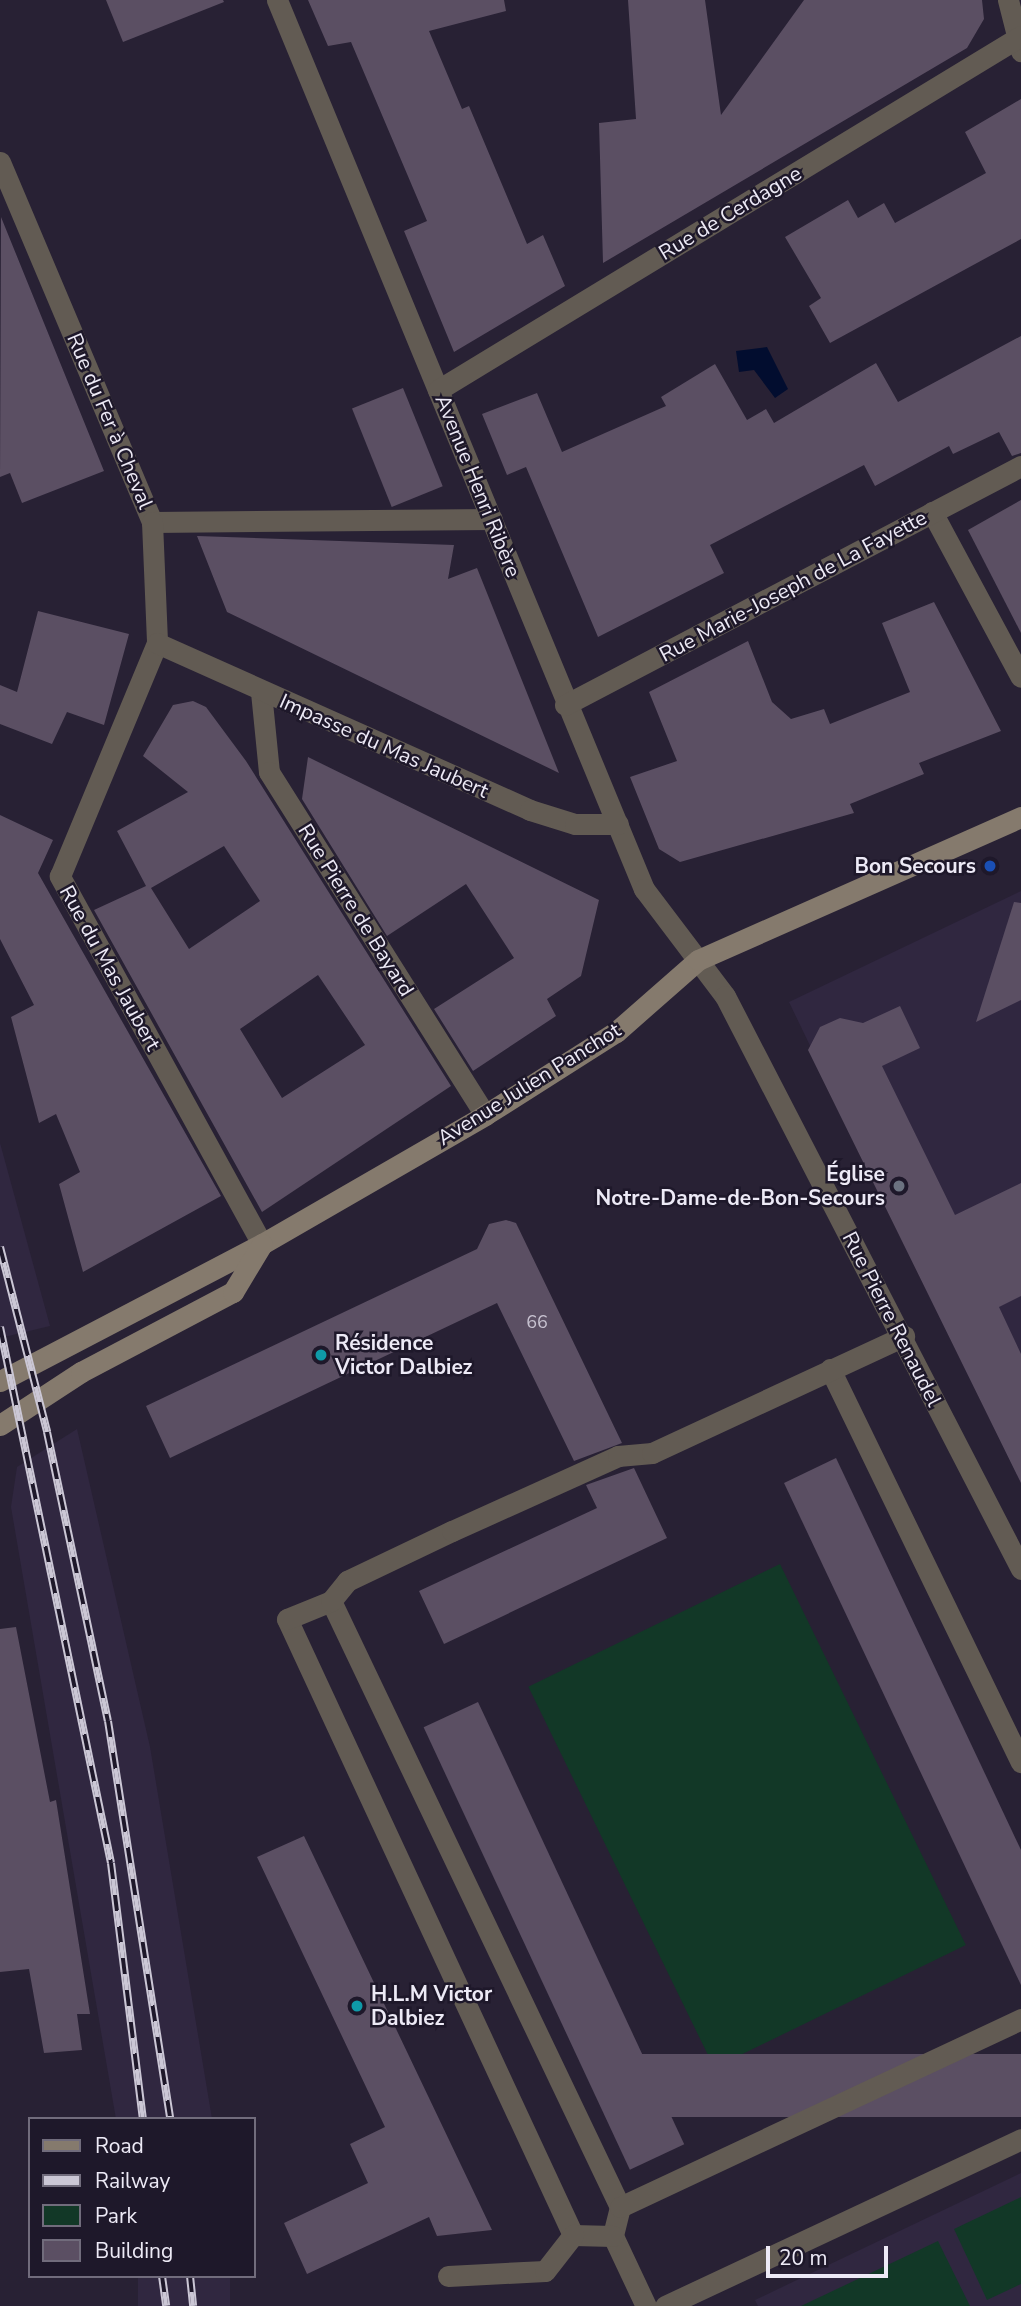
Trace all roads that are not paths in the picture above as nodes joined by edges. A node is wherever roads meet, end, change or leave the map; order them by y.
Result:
1 (277, 0) edge
2 (1008, 0) edge
3 (1019, 42) edge
4 (0, 162) edge
5 (438, 390) junction
6 (1021, 466) edge
7 (932, 512) junction
8 (492, 519) junction
9 (152, 522) junction
10 (157, 643) junction
11 (1021, 677) edge
12 (261, 692) junction
13 (565, 705) junction
14 (1021, 817) edge
15 (618, 824) junction
16 (698, 960) junction
17 (485, 1115) junction
18 (262, 1244) junction
19 (904, 1336) junction
20 (830, 1369) junction
21 (0, 1381) edge
22 (0, 1425) edge
23 (1021, 1569) edge
24 (331, 1601) junction
25 (1021, 1762) edge
26 (1021, 2019) edge
27 (1021, 2139) edge
28 (620, 2207) junction
29 (573, 2235) junction
30 (613, 2236) junction
31 (448, 2276) dead end
32 (646, 2306) edge
33 (665, 2306) edge

1 - 5 street, Avenue Henri Ribère
2 - 3 street
3 - 5 street, Rue de Cerdagne
4 - 9 street, Rue du Fer à Cheval
5 - 8 street, Avenue Henri Ribère
6 - 7 street, Rue Marie-Joseph de La Fayette
7 - 11 street
7 - 13 street, Rue Marie-Joseph de La Fayette
8 - 9 street, Rue du Fer à Cheval
8 - 13 street, Avenue Henri Ribère
9 - 10 street
10 - 12 street, Impasse du Mas Jaubert
10 - 18 street, Rue du Mas Jaubert
12 - 15 street, Impasse du Mas Jaubert
12 - 17 street, Rue Pierre de Bayard
13 - 15 street, Avenue Henri Ribère
14 - 16 main road, Avenue Julien Panchot
15 - 16 street, Avenue Henri Ribère
16 - 17 main road, Avenue Julien Panchot
16 - 19 street, Rue Pierre Renaudel
17 - 18 main road, Avenue Julien Panchot
18 - 21 main road, Avenue Julien Panchot
18 - 22 main road, Avenue Julien Panchot
19 - 20 street
19 - 23 street, Rue Pierre Renaudel
20 - 24 street
20 - 25 street
24 - 28 street
24 - 29 street
26 - 28 street
27 - 33 street
28 - 30 street
29 - 30 street
29 - 31 street
30 - 32 street

